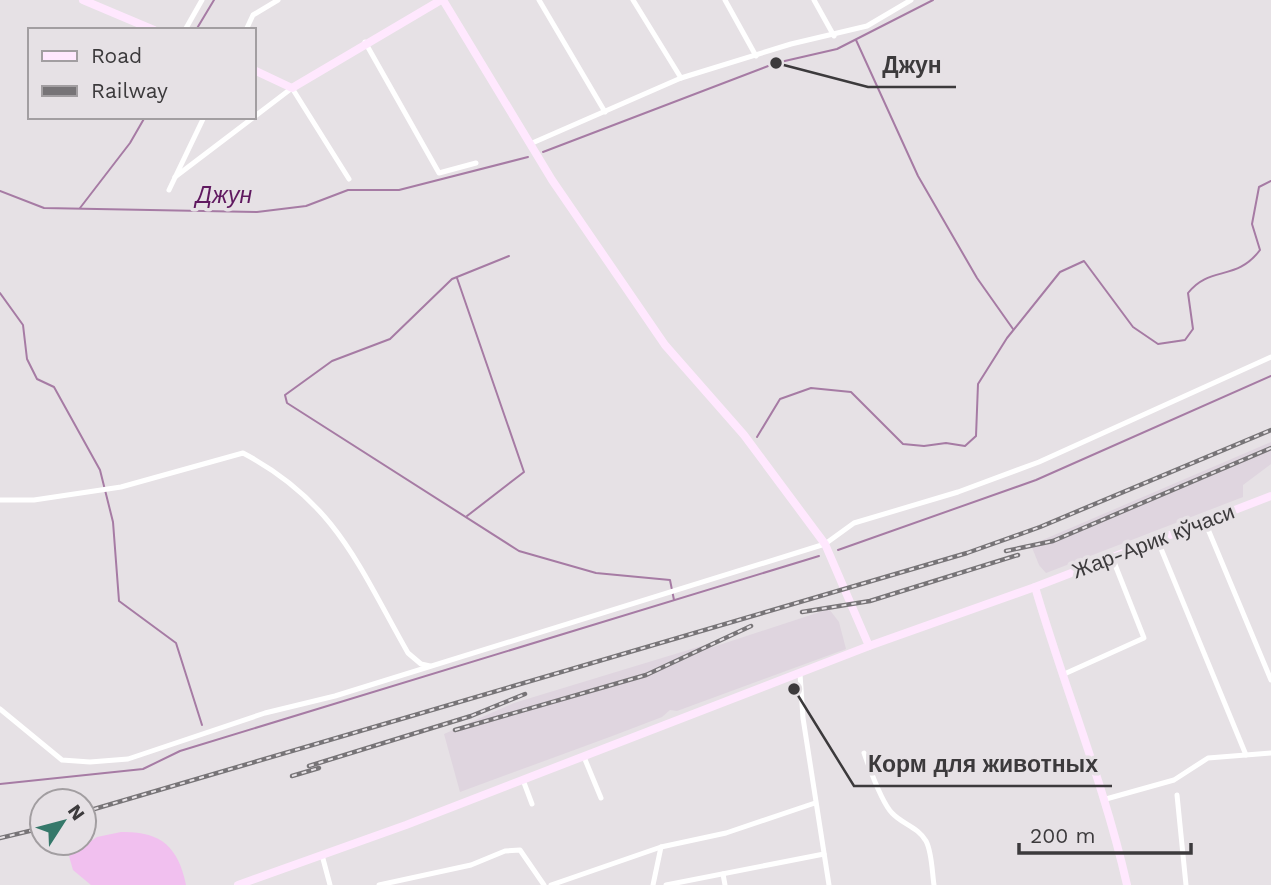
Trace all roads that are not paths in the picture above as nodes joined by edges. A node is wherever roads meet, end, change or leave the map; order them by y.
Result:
1 (83, 0) edge
2 (202, 0) edge
3 (278, 0) edge
4 (442, 0) edge
5 (539, 0) edge
6 (633, 0) edge
7 (725, 0) edge
8 (814, 0) edge
9 (907, 1) edge
10 (149, 28) edge
11 (186, 28) edge
12 (247, 28) edge
13 (834, 36) junction
14 (365, 42) junction
15 (757, 56) junction
16 (256, 71) edge
17 (681, 78) junction
18 (292, 88) junction
19 (606, 112) junction
20 (256, 115) edge
21 (203, 119) edge
22 (251, 119) edge
23 (530, 144) junction
24 (476, 163) dead end
25 (175, 177) junction
26 (349, 178) dead end
27 (169, 190) dead end
28 (1271, 357) edge
29 (1271, 496) edge
30 (0, 500) edge
31 (1205, 522) junction
32 (1157, 539) junction
33 (825, 544) junction
34 (1112, 557) junction
35 (1035, 587) junction
36 (869, 646) junction
37 (408, 653) junction
38 (431, 666) junction
39 (416, 670) junction
40 (800, 674) junction
41 (1062, 675) junction
42 (1271, 680) edge
43 (0, 709) edge
44 (864, 753) dead end
45 (1271, 754) edge
46 (1246, 755) junction
47 (584, 757) junction
48 (523, 780) junction
49 (1177, 795) dead end
50 (601, 798) dead end
51 (1106, 799) junction
52 (815, 803) junction
53 (532, 804) dead end
54 (661, 847) junction
55 (824, 854) junction
56 (323, 855) junction
57 (723, 874) junction
58 (238, 885) edge
59 (330, 885) edge
60 (379, 885) edge
61 (544, 885) edge
62 (551, 885) edge
63 (653, 885) edge
64 (666, 885) edge
65 (725, 885) edge
66 (829, 885) edge
67 (934, 885) edge
68 (1127, 885) edge
69 (1186, 885) edge

1 - 10 main road
2 - 11 street
3 - 12 street
4 - 14 main road
4 - 23 main road
5 - 19 street
6 - 17 street
7 - 15 street
8 - 13 street
9 - 13 street
13 - 15 street
14 - 18 main road
14 - 24 street
15 - 17 street
16 - 18 main road
17 - 19 street
18 - 20 street
18 - 26 street
19 - 23 street
21 - 25 street
22 - 25 street
23 - 33 main road
25 - 27 street
28 - 33 street
29 - 31 main road, Жар-Арик кўчаси
30 - 37 street
31 - 32 main road, Жар-Арик кўчаси
31 - 42 street
32 - 34 main road, Жар-Арик кўчаси
32 - 46 street
33 - 36 main road
33 - 38 street
34 - 35 main road, Жар-Арик кўчаси
34 - 41 street
35 - 36 main road, Жар-Арик кўчаси
35 - 41 main road
36 - 40 main road, Жар-Арик кўчаси
37 - 38 street
37 - 39 street
38 - 39 street
39 - 43 street
40 - 47 main road, Жар-Арик кўчаси
40 - 52 street
41 - 51 main road
44 - 67 street
45 - 46 street
46 - 51 street
47 - 48 main road, Жар-Арик кўчаси
47 - 50 street
48 - 53 street
48 - 56 main road, Жар-Арик кўчаси
49 - 69 street
51 - 68 main road
52 - 54 street
52 - 55 street
54 - 62 street
54 - 63 street
55 - 57 street
55 - 66 street
56 - 58 main road, Жар-Арик кўчаси
56 - 59 street
57 - 64 street
57 - 65 street
60 - 61 street

